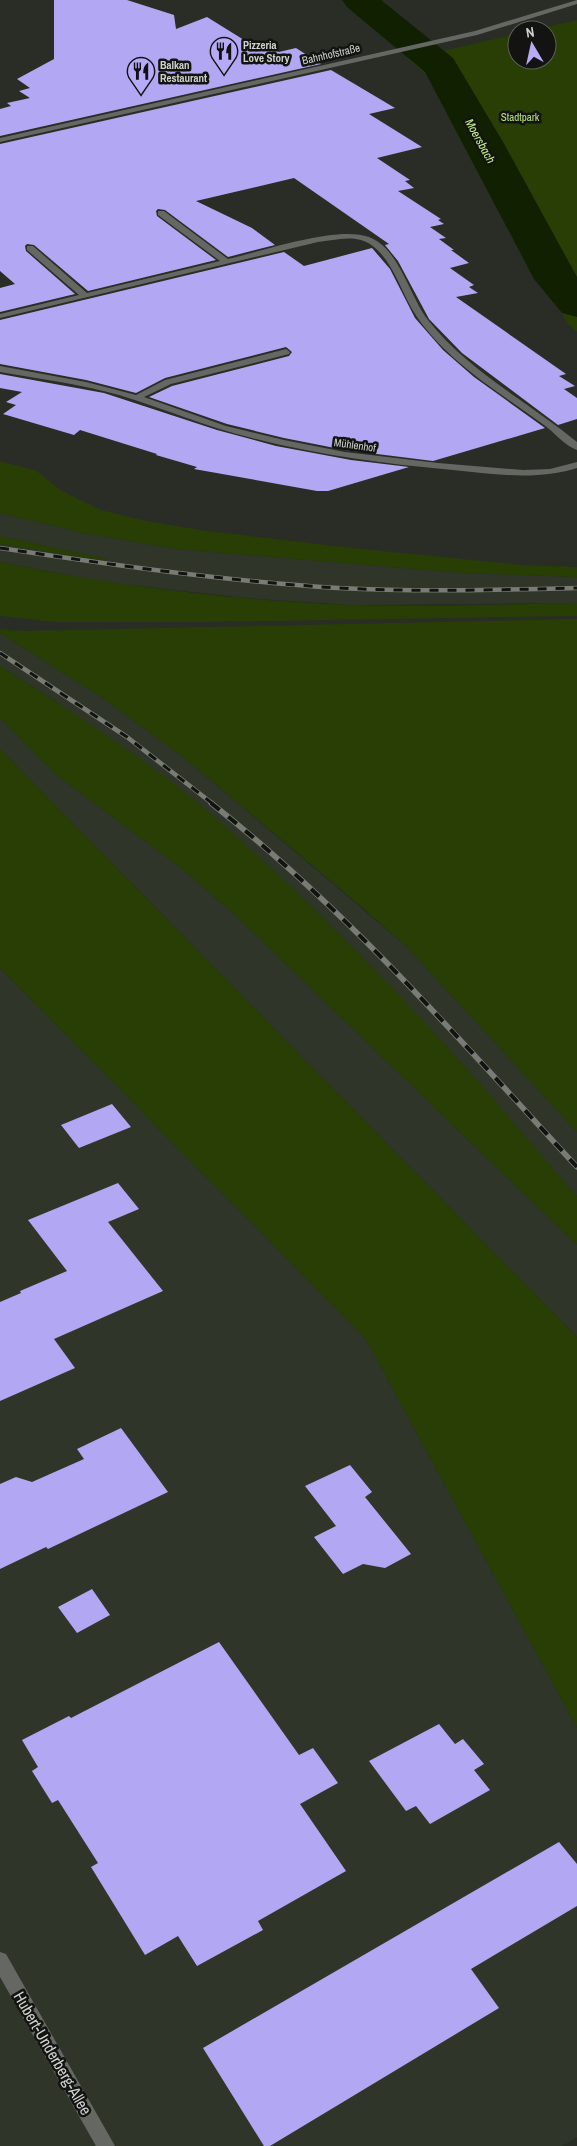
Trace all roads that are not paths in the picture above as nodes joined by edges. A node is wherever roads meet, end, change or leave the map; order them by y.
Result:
1 (577, 2) edge
2 (0, 140) edge
3 (161, 213) dead end
4 (30, 248) dead end
5 (227, 262) junction
6 (86, 296) junction
7 (0, 316) edge
8 (286, 352) dead end
9 (0, 369) edge
10 (136, 398) junction
11 (577, 447) edge
12 (577, 465) edge
13 (0, 1960) edge
14 (106, 2146) edge

1 - 2 street, Bahnhofstraße
3 - 5 street
4 - 6 street
5 - 6 street
5 - 11 street
6 - 7 street
8 - 10 street
9 - 10 street, Mühlenhof
10 - 12 street, Mühlenhof
13 - 14 street, Hubert-Underberg-Allee

